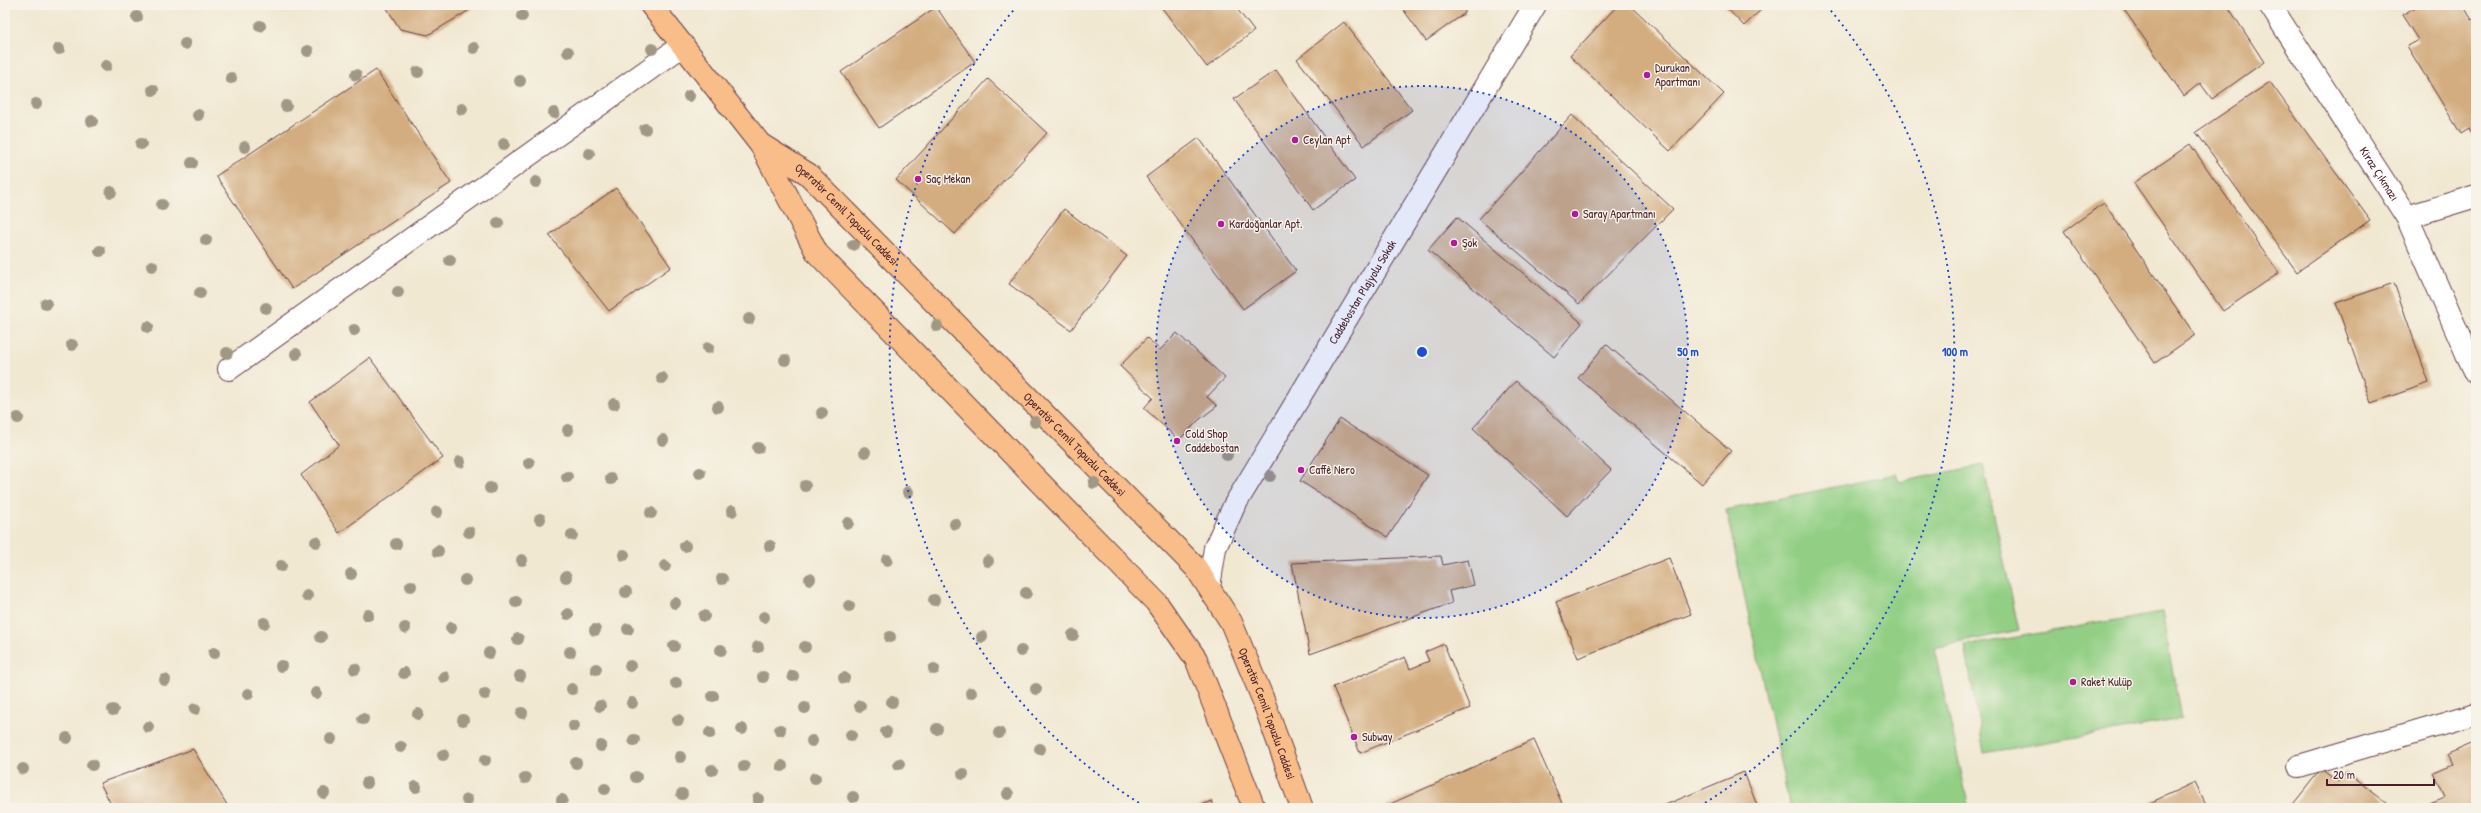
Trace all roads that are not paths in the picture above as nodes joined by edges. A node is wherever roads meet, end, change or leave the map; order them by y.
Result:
1 (651, 5) edge
2 (1534, 5) edge
3 (2270, 5) edge
4 (683, 45) junction
5 (760, 144) junction
6 (2476, 196) edge
7 (2407, 217) junction
8 (2472, 364) edge
9 (229, 369) dead end
10 (1209, 587) junction
11 (2476, 714) edge
12 (2299, 766) dead end
13 (1254, 808) edge
14 (1302, 808) edge

1 - 4 main road, Operatör Cemil Topuzlu Caddesi
2 - 10 street, Caddebostan Plajyolu Sokak
3 - 7 street, Kiraz Çıkmazı
4 - 5 main road, Operatör Cemil Topuzlu Caddesi
4 - 9 street
5 - 10 main road, Operatör Cemil Topuzlu Caddesi
5 - 13 main road, Operatör Cemil Topuzlu Caddesi
6 - 7 street
7 - 8 street, Kiraz Çıkmazı
10 - 14 main road, Operatör Cemil Topuzlu Caddesi
11 - 12 street

